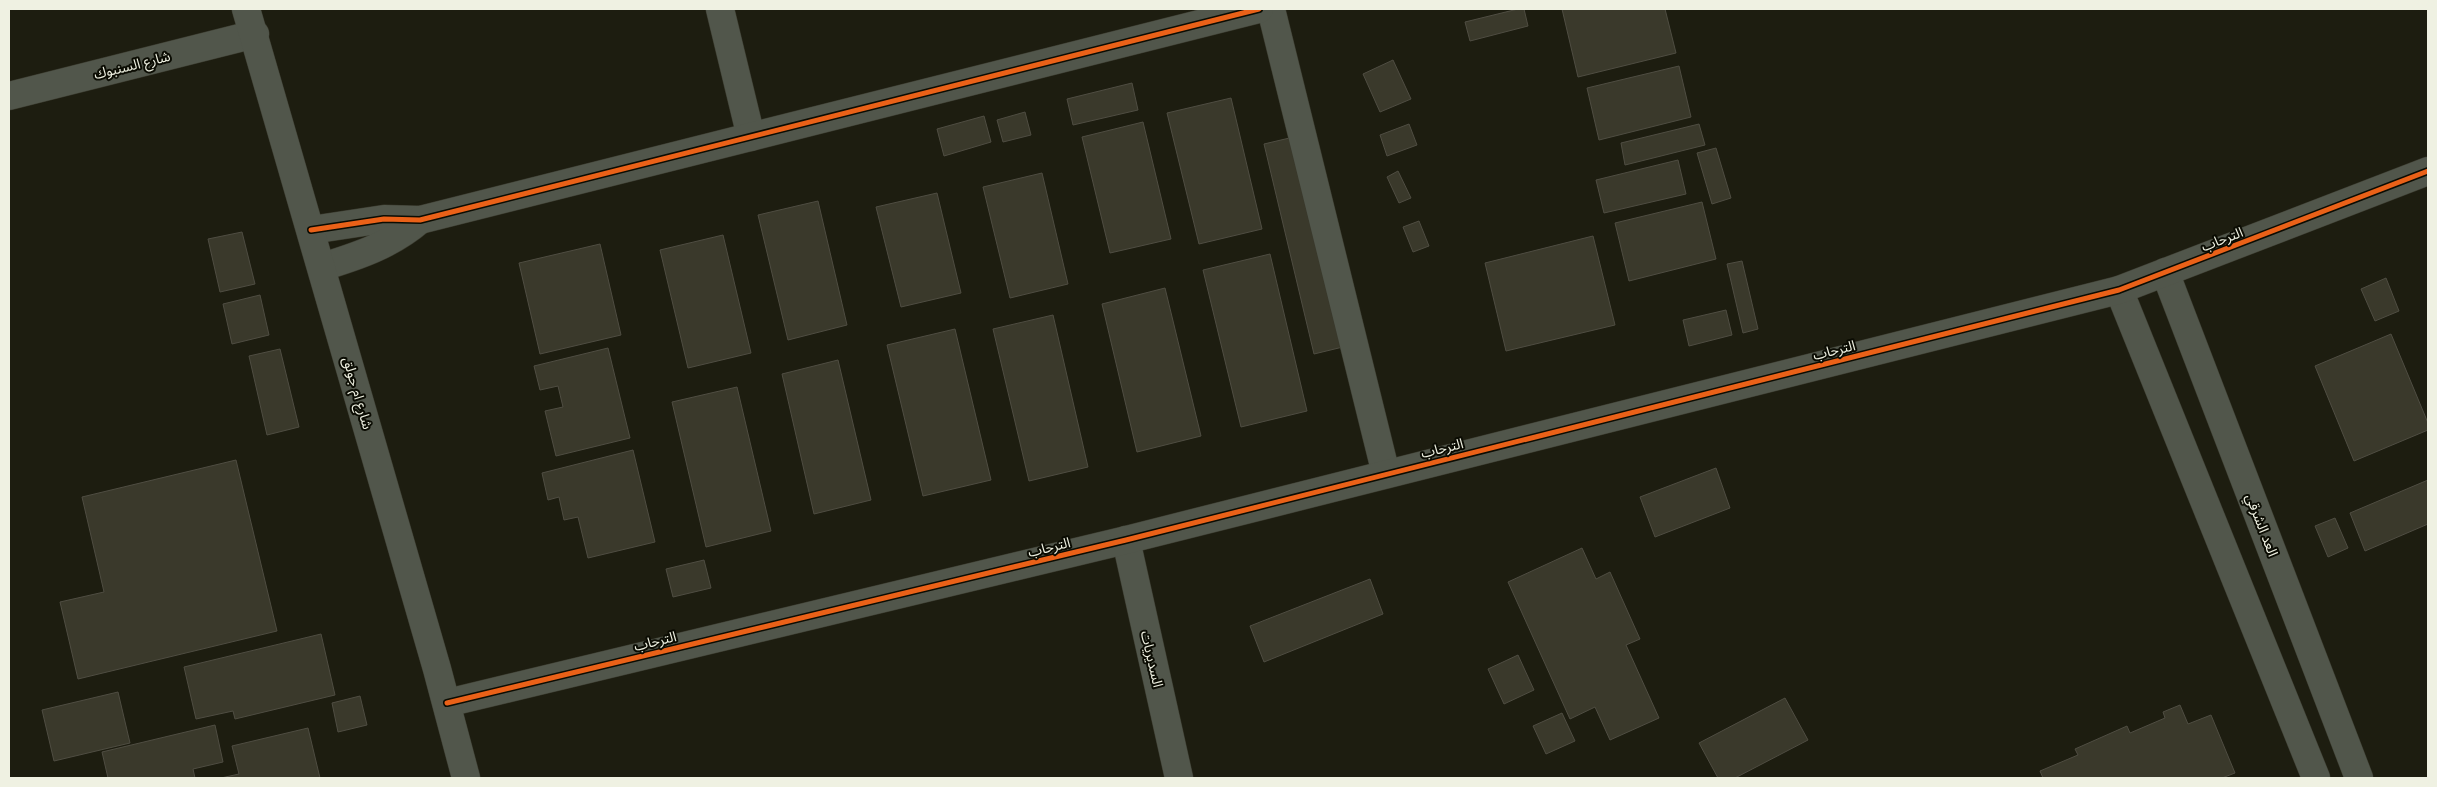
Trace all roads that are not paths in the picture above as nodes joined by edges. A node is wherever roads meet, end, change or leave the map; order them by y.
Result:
1 (246, 9) edge
2 (720, 9) edge
3 (1259, 9) edge
4 (1271, 9) edge
5 (255, 34) junction
6 (9, 96) edge
7 (751, 137) junction
8 (2428, 171) edge
9 (420, 220) junction
10 (311, 230) junction
11 (322, 267) junction
12 (2166, 272) junction
13 (2119, 290) junction
14 (1386, 474) junction
15 (1126, 540) junction
16 (447, 703) junction
17 (466, 778) edge
18 (1179, 778) edge
19 (2316, 778) edge
20 (2359, 778) edge

1 - 5 street, شارع ام جولق
2 - 7 street
3 - 7 street
4 - 14 street
5 - 6 street, شارع السنبوك
5 - 10 street, شارع ام جولق
7 - 9 street
8 - 12 street, الترحاب
9 - 10 street
9 - 11 street
10 - 11 street, شارع ام جولق
11 - 16 street, شارع ام جولق
12 - 13 street, الترحاب
12 - 20 street, العد الشرقي
13 - 14 street, الترحاب
13 - 19 street
14 - 15 street, الترحاب
15 - 16 street, الترحاب
15 - 18 street, السديريات
16 - 17 street, شارع ام جولق

